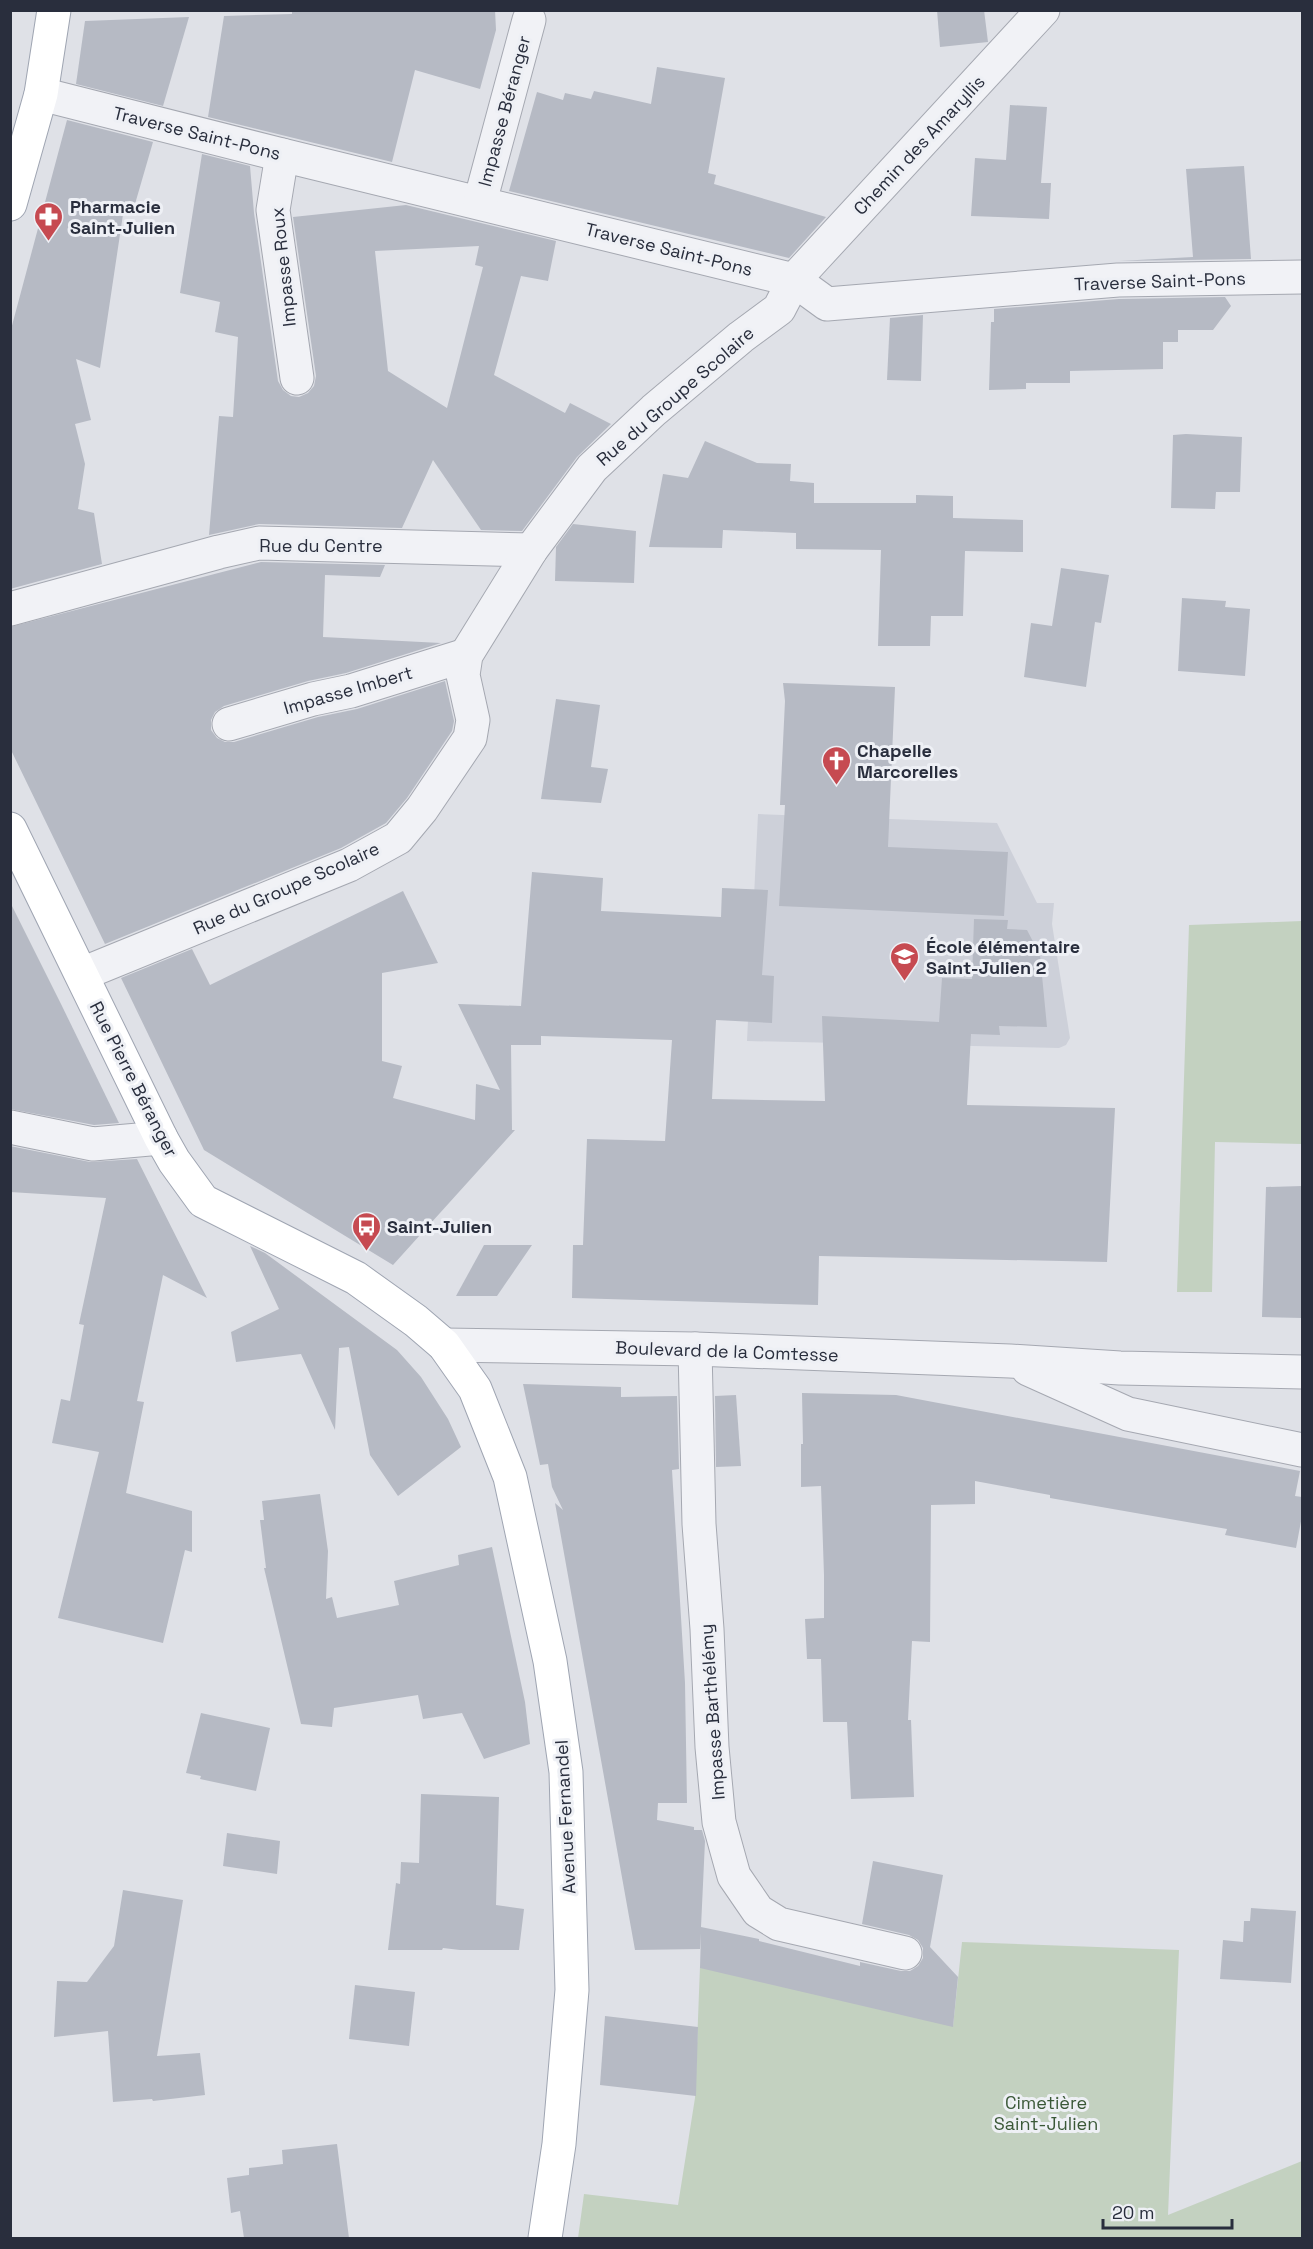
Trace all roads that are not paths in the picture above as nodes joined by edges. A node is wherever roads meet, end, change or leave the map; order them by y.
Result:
1 (54, 10) edge
2 (1043, 10) edge
3 (529, 20) dead end
4 (41, 94) junction
5 (282, 155) junction
6 (480, 202) junction
7 (10, 204) edge
8 (1302, 277) edge
9 (794, 280) junction
10 (297, 378) dead end
11 (531, 550) junction
12 (10, 609) edge
13 (466, 656) junction
14 (229, 724) dead end
15 (10, 830) edge
16 (82, 974) junction
17 (10, 1127) edge
18 (161, 1138) junction
19 (444, 1345) junction
20 (695, 1349) junction
21 (1010, 1361) junction
22 (1302, 1372) edge
23 (1302, 1449) edge
24 (905, 1953) dead end
25 (545, 2238) edge

1 - 4 main road
2 - 9 street, Chemin des Amaryllis
3 - 6 street, Impasse Béranger
4 - 5 street, Traverse Saint-Pons
4 - 7 main road
5 - 6 street, Traverse Saint-Pons
5 - 10 street, Impasse Roux
6 - 9 street, Traverse Saint-Pons
8 - 9 street, Traverse Saint-Pons
9 - 11 street, Rue du Groupe Scolaire
11 - 12 street, Rue du Centre
11 - 13 street, Rue du Groupe Scolaire
13 - 14 street, Impasse Imbert
13 - 16 street, Rue du Groupe Scolaire
15 - 16 main road, Rue Pierre Béranger
16 - 18 main road, Rue Pierre Béranger
17 - 18 street
18 - 19 main road, Rue Pierre Béranger
19 - 20 street, Boulevard de la Comtesse
19 - 25 main road, Avenue Fernandel
20 - 21 street, Boulevard de la Comtesse
20 - 24 street, Impasse Barthélémy
21 - 22 street, Boulevard de la Comtesse
21 - 23 street, Boulevard de la Comtesse

